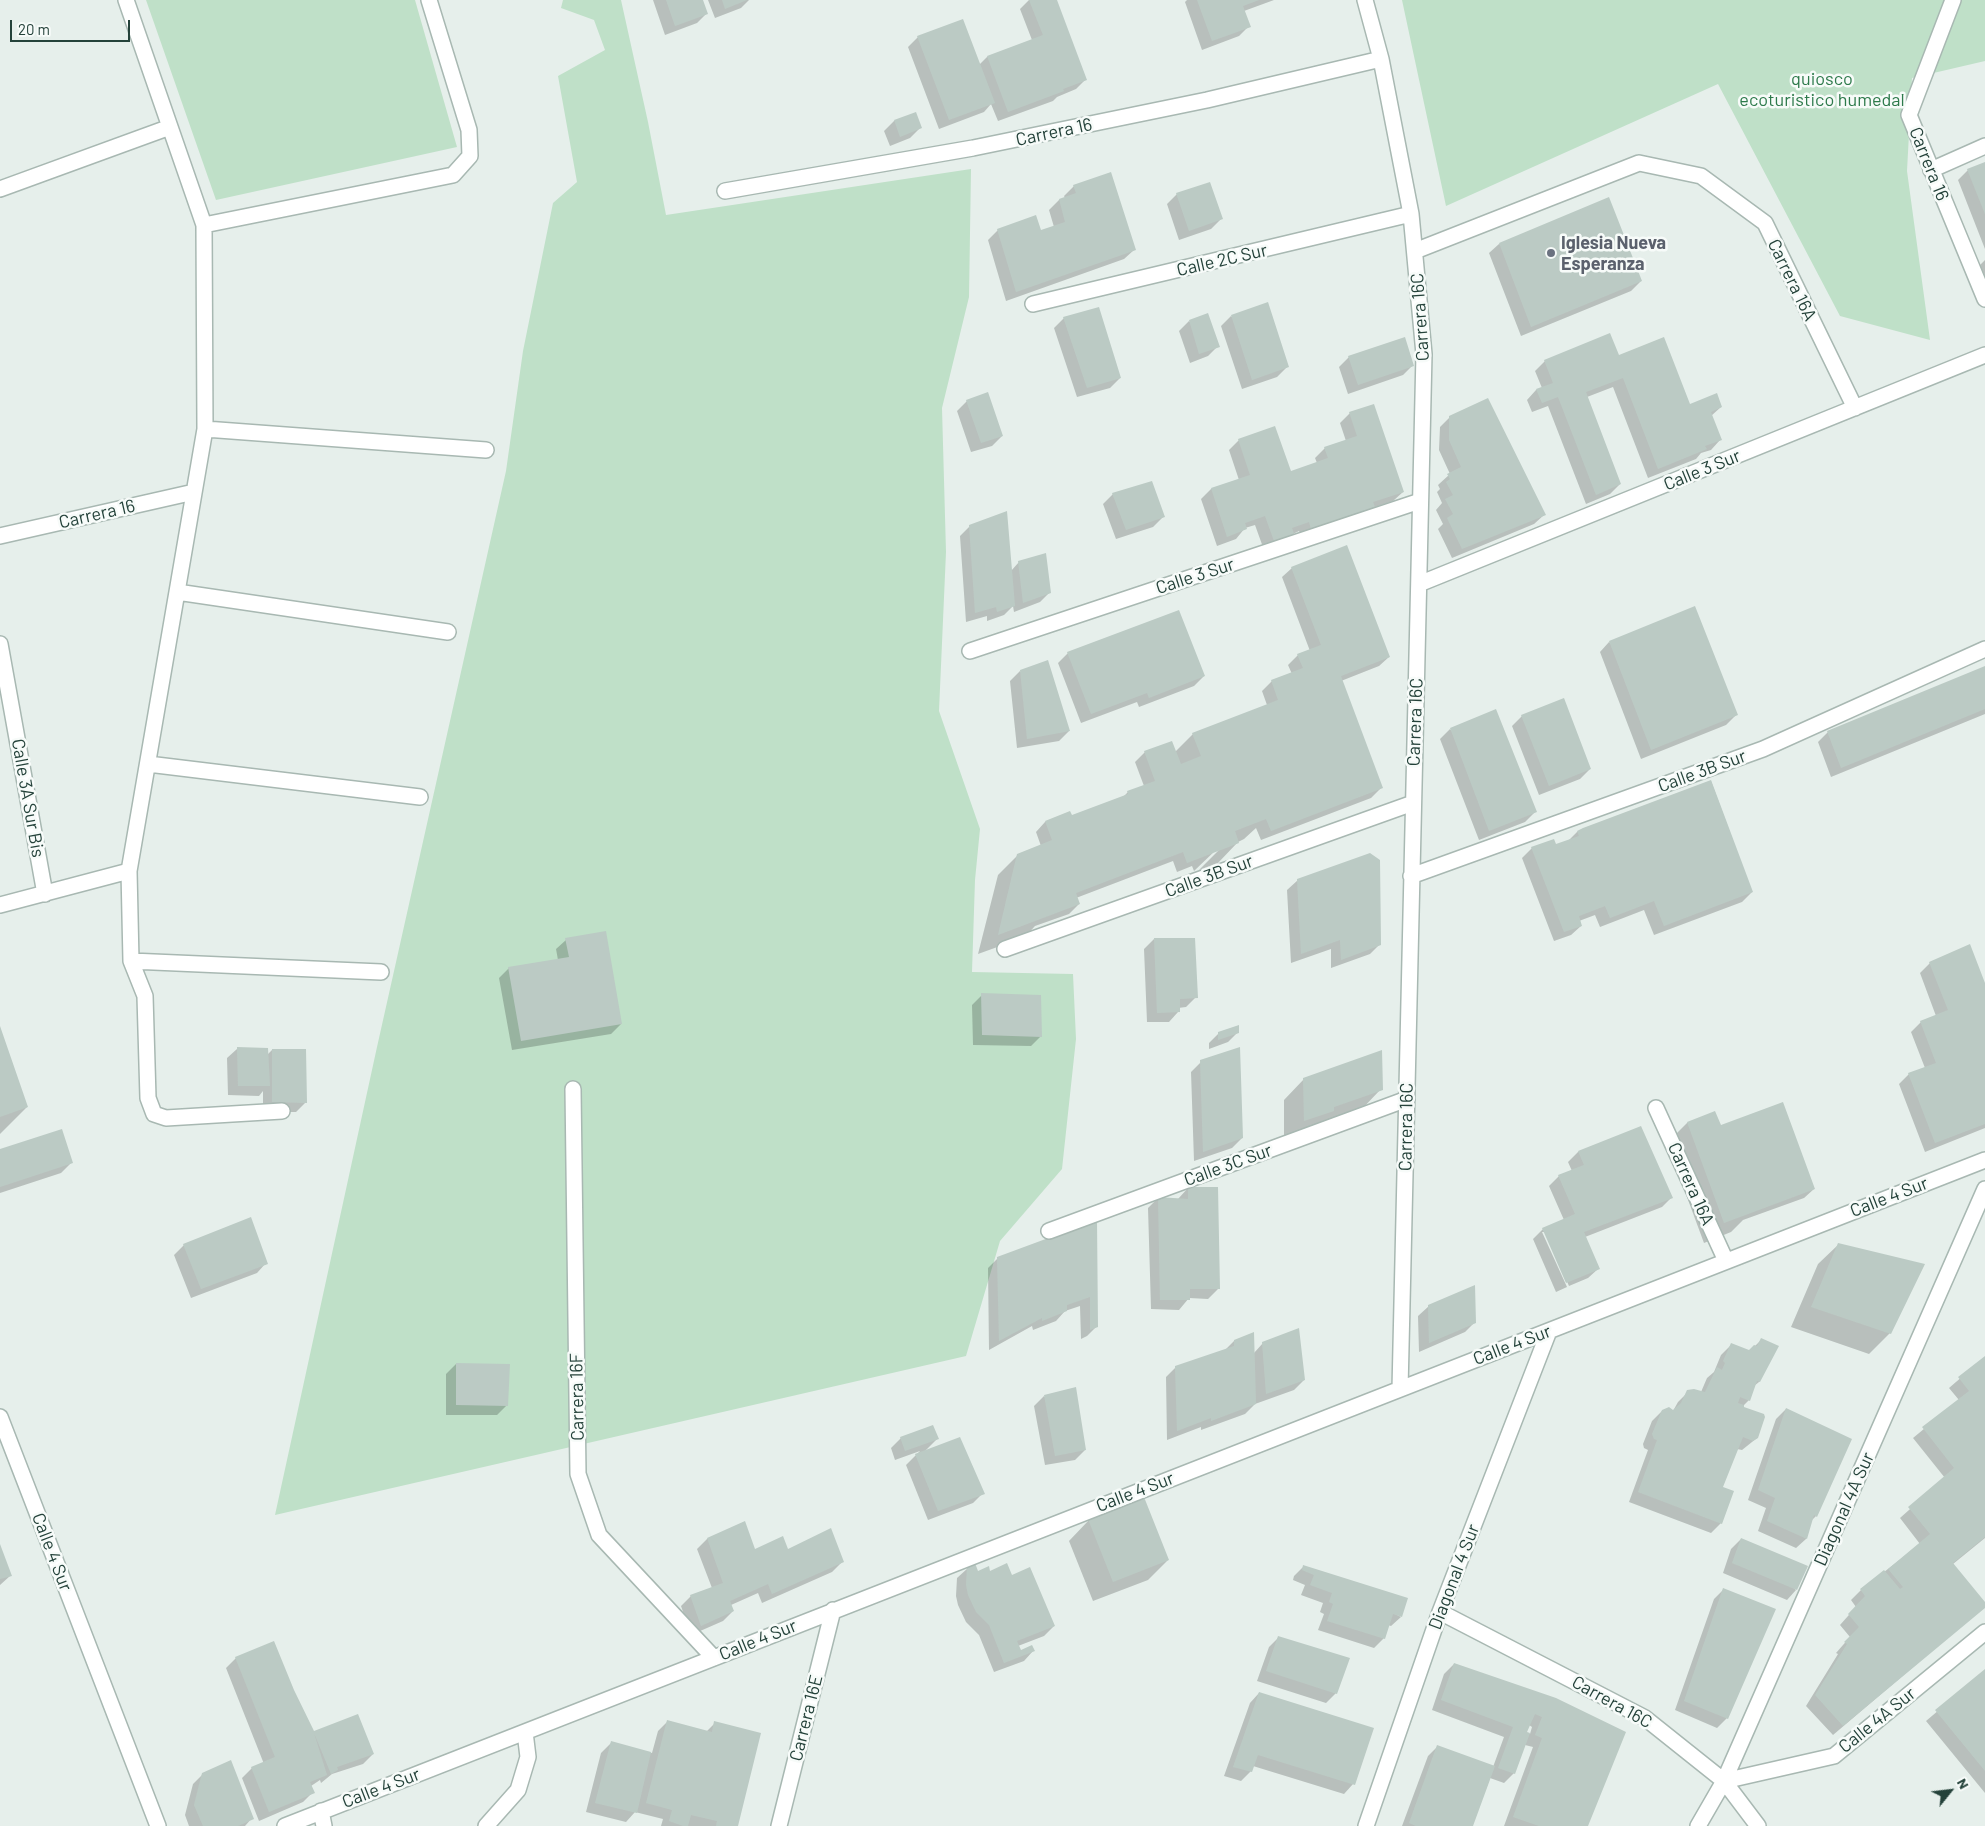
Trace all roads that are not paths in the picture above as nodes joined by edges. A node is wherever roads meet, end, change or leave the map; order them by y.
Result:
1 (126, 0) edge
2 (429, 0) edge
3 (1365, 0) edge
4 (1953, 0) edge
5 (1381, 59) junction
6 (170, 127) junction
7 (1985, 146) edge
8 (1932, 170) junction
9 (0, 189) edge
10 (725, 191) dead end
11 (1411, 214) junction
12 (204, 225) junction
13 (1414, 251) junction
14 (1985, 299) edge
15 (1033, 304) dead end
16 (1985, 355) edge
17 (1855, 408) junction
18 (205, 429) junction
19 (486, 450) dead end
20 (194, 492) junction
21 (1420, 501) junction
22 (0, 536) edge
23 (1419, 584) junction
24 (177, 592) junction
25 (448, 632) dead end
26 (0, 644) edge
27 (1985, 649) edge
28 (970, 651) dead end
29 (148, 764) junction
30 (420, 797) dead end
31 (1413, 803) junction
32 (129, 871) junction
33 (1412, 876) junction
34 (44, 894) junction
35 (0, 905) edge
36 (1005, 949) dead end
37 (132, 961) junction
38 (381, 972) dead end
39 (573, 1088) dead end
40 (1407, 1099) junction
41 (1656, 1108) dead end
42 (282, 1112) dead end
43 (1985, 1160) edge
44 (1985, 1189) edge
45 (1049, 1231) dead end
46 (1726, 1261) junction
47 (1549, 1331) junction
48 (1400, 1389) junction
49 (0, 1417) edge
50 (833, 1610) junction
51 (1440, 1612) junction
52 (1985, 1632) edge
53 (714, 1658) junction
54 (525, 1732) junction
55 (1724, 1781) junction
56 (322, 1819) edge
57 (158, 1826) edge
58 (285, 1826) edge
59 (486, 1826) edge
60 (779, 1826) edge
61 (1366, 1826) edge
62 (1698, 1826) edge
63 (1758, 1826) edge

1 - 6 street
2 - 12 street
3 - 5 street, Carrera 16C
4 - 8 street, Carrera 16
5 - 10 street, Carrera 16
5 - 11 street, Carrera 16C
6 - 9 street
6 - 12 street
7 - 8 street
8 - 14 street, Carrera 16
11 - 13 street, Carrera 16C
11 - 15 street, Calle 2C Sur
12 - 18 street
13 - 17 street, Carrera 16A
13 - 21 street, Carrera 16C
16 - 17 street, Calle 3 Sur
17 - 23 street, Calle 3 Sur
18 - 19 street
18 - 20 street
20 - 22 street, Carrera 16
20 - 24 street
21 - 23 street, Carrera 16C
21 - 28 street, Calle 3 Sur
23 - 31 street, Carrera 16C
24 - 25 street
24 - 29 street
26 - 34 street, Calle 3A Sur Bis
27 - 33 street, Calle 3B Sur
29 - 30 street
29 - 32 street
31 - 33 street, Carrera 16C
31 - 36 street, Calle 3B Sur
32 - 34 street
32 - 37 street
33 - 40 street, Carrera 16C
34 - 35 street
37 - 38 street
37 - 42 street
39 - 53 street, Carrera 16F
40 - 45 street, Calle 3C Sur
40 - 48 street, Carrera 16C
41 - 46 street, Carrera 16A
43 - 46 street, Calle 4 Sur
44 - 55 street, Diagonal 4A Sur
46 - 47 street, Calle 4 Sur
47 - 48 street, Calle 4 Sur
47 - 51 street, Diagonal 4 Sur
48 - 50 street, Calle 4 Sur
49 - 57 street, Calle 4 Sur
50 - 53 street, Calle 4 Sur
50 - 60 street, Carrera 16E
51 - 55 street, Carrera 16C
51 - 61 street, Diagonal 4 Sur
52 - 55 street, Calle 4A Sur
53 - 54 street, Calle 4 Sur
54 - 56 street, Calle 4 Sur
54 - 59 street
55 - 62 street, Diagonal 4A Sur
55 - 63 street, Carrera 16C
56 - 58 street, Calle 4 Sur

